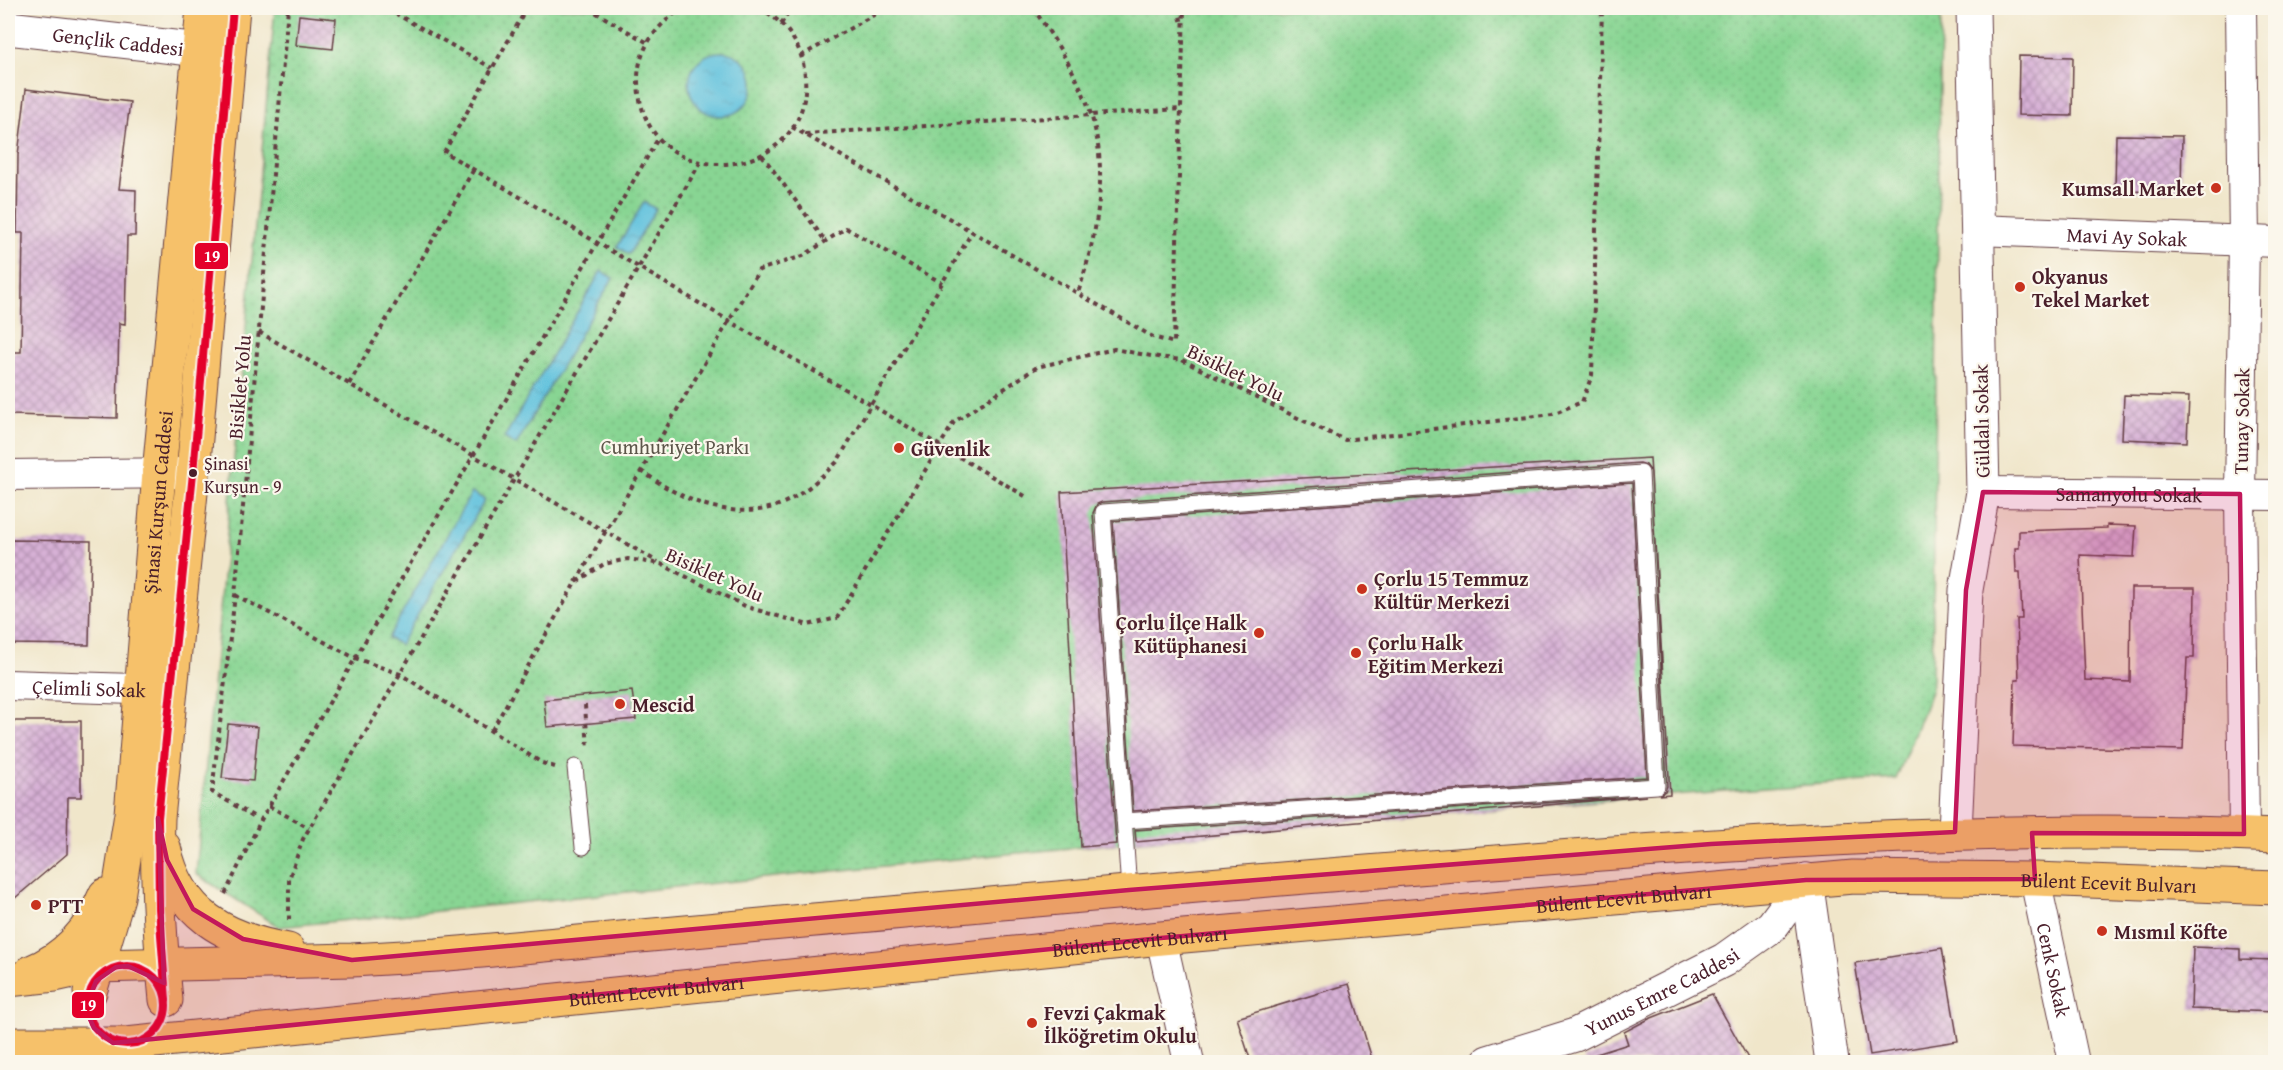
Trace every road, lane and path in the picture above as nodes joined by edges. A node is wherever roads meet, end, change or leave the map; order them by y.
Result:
1 (203, 8) edge
2 (233, 8) edge
3 (288, 8) edge
4 (394, 8) edge
5 (527, 8) edge
6 (588, 8) edge
7 (684, 8) edge
8 (759, 8) edge
9 (791, 8) edge
10 (886, 8) edge
11 (1034, 8) edge
12 (1178, 8) edge
13 (1184, 8) edge
14 (1602, 8) edge
15 (1973, 8) edge
16 (2241, 8) edge
17 (781, 24) junction
18 (8, 28) edge
19 (1183, 28) junction
20 (648, 43) junction
21 (214, 51) junction
22 (801, 56) junction
23 (492, 68) junction
24 (1181, 109) junction
25 (1091, 115) junction
26 (792, 127) junction
27 (804, 134) junction
28 (659, 137) junction
29 (762, 155) junction
30 (700, 163) junction
31 (474, 169) junction
32 (1977, 230) junction
33 (972, 232) junction
34 (2244, 241) junction
35 (826, 242) junction
36 (2276, 242) edge
37 (597, 243) junction
38 (639, 267) junction
39 (942, 283) junction
40 (1078, 293) junction
41 (730, 321) junction
42 (258, 332) junction
43 (349, 384) junction
44 (870, 404) junction
45 (940, 446) junction
46 (473, 456) junction
47 (641, 471) junction
48 (159, 473) junction
49 (193, 473) junction
50 (8, 475) edge
51 (514, 480) junction
52 (1983, 492) junction
53 (2240, 494) junction
54 (2276, 495) edge
55 (1025, 496) dead end
56 (605, 532) junction
57 (661, 564) junction
58 (575, 583) junction
59 (235, 595) junction
60 (355, 658) junction
61 (400, 674) junction
62 (8, 685) edge
63 (155, 690) junction
64 (585, 705) dead end
65 (492, 730) junction
66 (575, 767) junction
67 (269, 806) junction
68 (145, 816) junction
69 (254, 816) dead end
70 (1124, 821) junction
71 (309, 828) junction
72 (1955, 832) junction
73 (2032, 833) junction
74 (2244, 834) junction
75 (2276, 836) edge
76 (1803, 839) junction
77 (583, 848) dead end
78 (1853, 877) junction
79 (2035, 879) junction
80 (1806, 880) junction
81 (2276, 888) edge
82 (1129, 890) junction
83 (225, 894) dead end
84 (289, 922) dead end
85 (1161, 938) junction
86 (352, 960) junction
87 (163, 965) junction
88 (128, 966) junction
89 (8, 980) edge
90 (92, 1016) edge
91 (267, 1028) junction
92 (153, 1032) edge
93 (8, 1044) edge
94 (8, 1060) edge
95 (15, 1062) edge
96 (193, 1062) edge
97 (1189, 1062) edge
98 (1488, 1062) edge
99 (1832, 1062) edge
100 (2074, 1062) edge

1 - 21 main road, Şinasi Kurşun Caddesi
2 - 21 main road, Şinasi Kurşun Caddesi
3 - 42 path, Bisiklet Yolu
4 - 23 path
5 - 23 path
6 - 20 path
7 - 20 path
8 - 17 path
9 - 17 path
10 - 22 path
11 - 25 path
12 - 19 path
13 - 19 path
14 - 45 path, Bisiklet Yolu
15 - 32 street, Güldalı Sokak
16 - 34 street, Tunay Sokak
17 - 22 path
18 - 21 street, Gençlik Caddesi
19 - 24 path
20 - 28 path
21 - 48 main road, Şinasi Kurşun Caddesi
21 - 49 main road, Şinasi Kurşun Caddesi
22 - 26 path
23 - 31 path
24 - 25 path
24 - 40 path
25 - 27 path
25 - 40 path
26 - 27 path
26 - 29 path
27 - 33 path
28 - 30 path
28 - 37 path
29 - 30 path
29 - 35 path
30 - 38 path
31 - 37 path
31 - 43 path
32 - 34 street, Mavi Ay Sokak
32 - 52 street, Güldalı Sokak
33 - 39 path
33 - 40 path
34 - 36 street, Mavi Ay Sokak
34 - 53 street, Tunay Sokak
35 - 39 path
35 - 41 path
37 - 38 path
37 - 46 path
38 - 41 path
38 - 51 path
39 - 44 path
41 - 44 path
41 - 47 path
42 - 43 path
42 - 59 path, Bisiklet Yolu
43 - 46 path
44 - 45 path
44 - 47 path
45 - 55 path
45 - 57 path, Bisiklet Yolu
46 - 51 path
46 - 60 path
47 - 56 path
48 - 49 street
48 - 50 street
48 - 63 main road, Şinasi Kurşun Caddesi
49 - 63 main road, Şinasi Kurşun Caddesi
51 - 56 path
51 - 61 path
52 - 53 street, Samanyolu Sokak
52 - 72 street, Güldalı Sokak
53 - 54 street, Samanyolu Sokak
53 - 74 street, Tunay Sokak
56 - 57 path
56 - 58 path
57 - 58 path, Bisiklet Yolu
58 - 65 path, Bisiklet Yolu
59 - 60 path
59 - 69 path, Bisiklet Yolu
60 - 61 path
60 - 67 path
61 - 65 path
61 - 71 path
62 - 63 street, Çelimli Sokak
63 - 68 main road, Şinasi Kurşun Caddesi
64 - 66 path
65 - 66 path
66 - 77 lane
67 - 71 path
67 - 83 path
68 - 86 main road
68 - 87 main road, Şinasi Kurşun Caddesi
68 - 89 main road
68 - 90 main road, Şinasi Kurşun Caddesi
70 - 70 lane
70 - 82 lane
71 - 84 path
72 - 73 main road
72 - 76 main road
72 - 78 main road
72 - 79 main road
73 - 74 main road
73 - 79 main road
74 - 75 main road
76 - 80 main road
76 - 82 main road
78 - 79 main road, Bülent Ecevit Bulvarı
78 - 80 main road, Bülent Ecevit Bulvarı
79 - 81 main road, Bülent Ecevit Bulvarı
79 - 100 street, Cenk Sokak
80 - 85 main road, Bülent Ecevit Bulvarı
80 - 98 street, Yunus Emre Caddesi
80 - 99 street
82 - 86 main road
85 - 91 main road, Bülent Ecevit Bulvarı
85 - 97 street
86 - 87 main road
87 - 88 main road
87 - 92 main road, Şinasi Kurşun Caddesi
88 - 90 main road
88 - 92 main road
89 - 90 main road
90 - 92 main road
90 - 93 main road
91 - 92 main road, Bülent Ecevit Bulvarı
91 - 96 main road
94 - 95 main road

